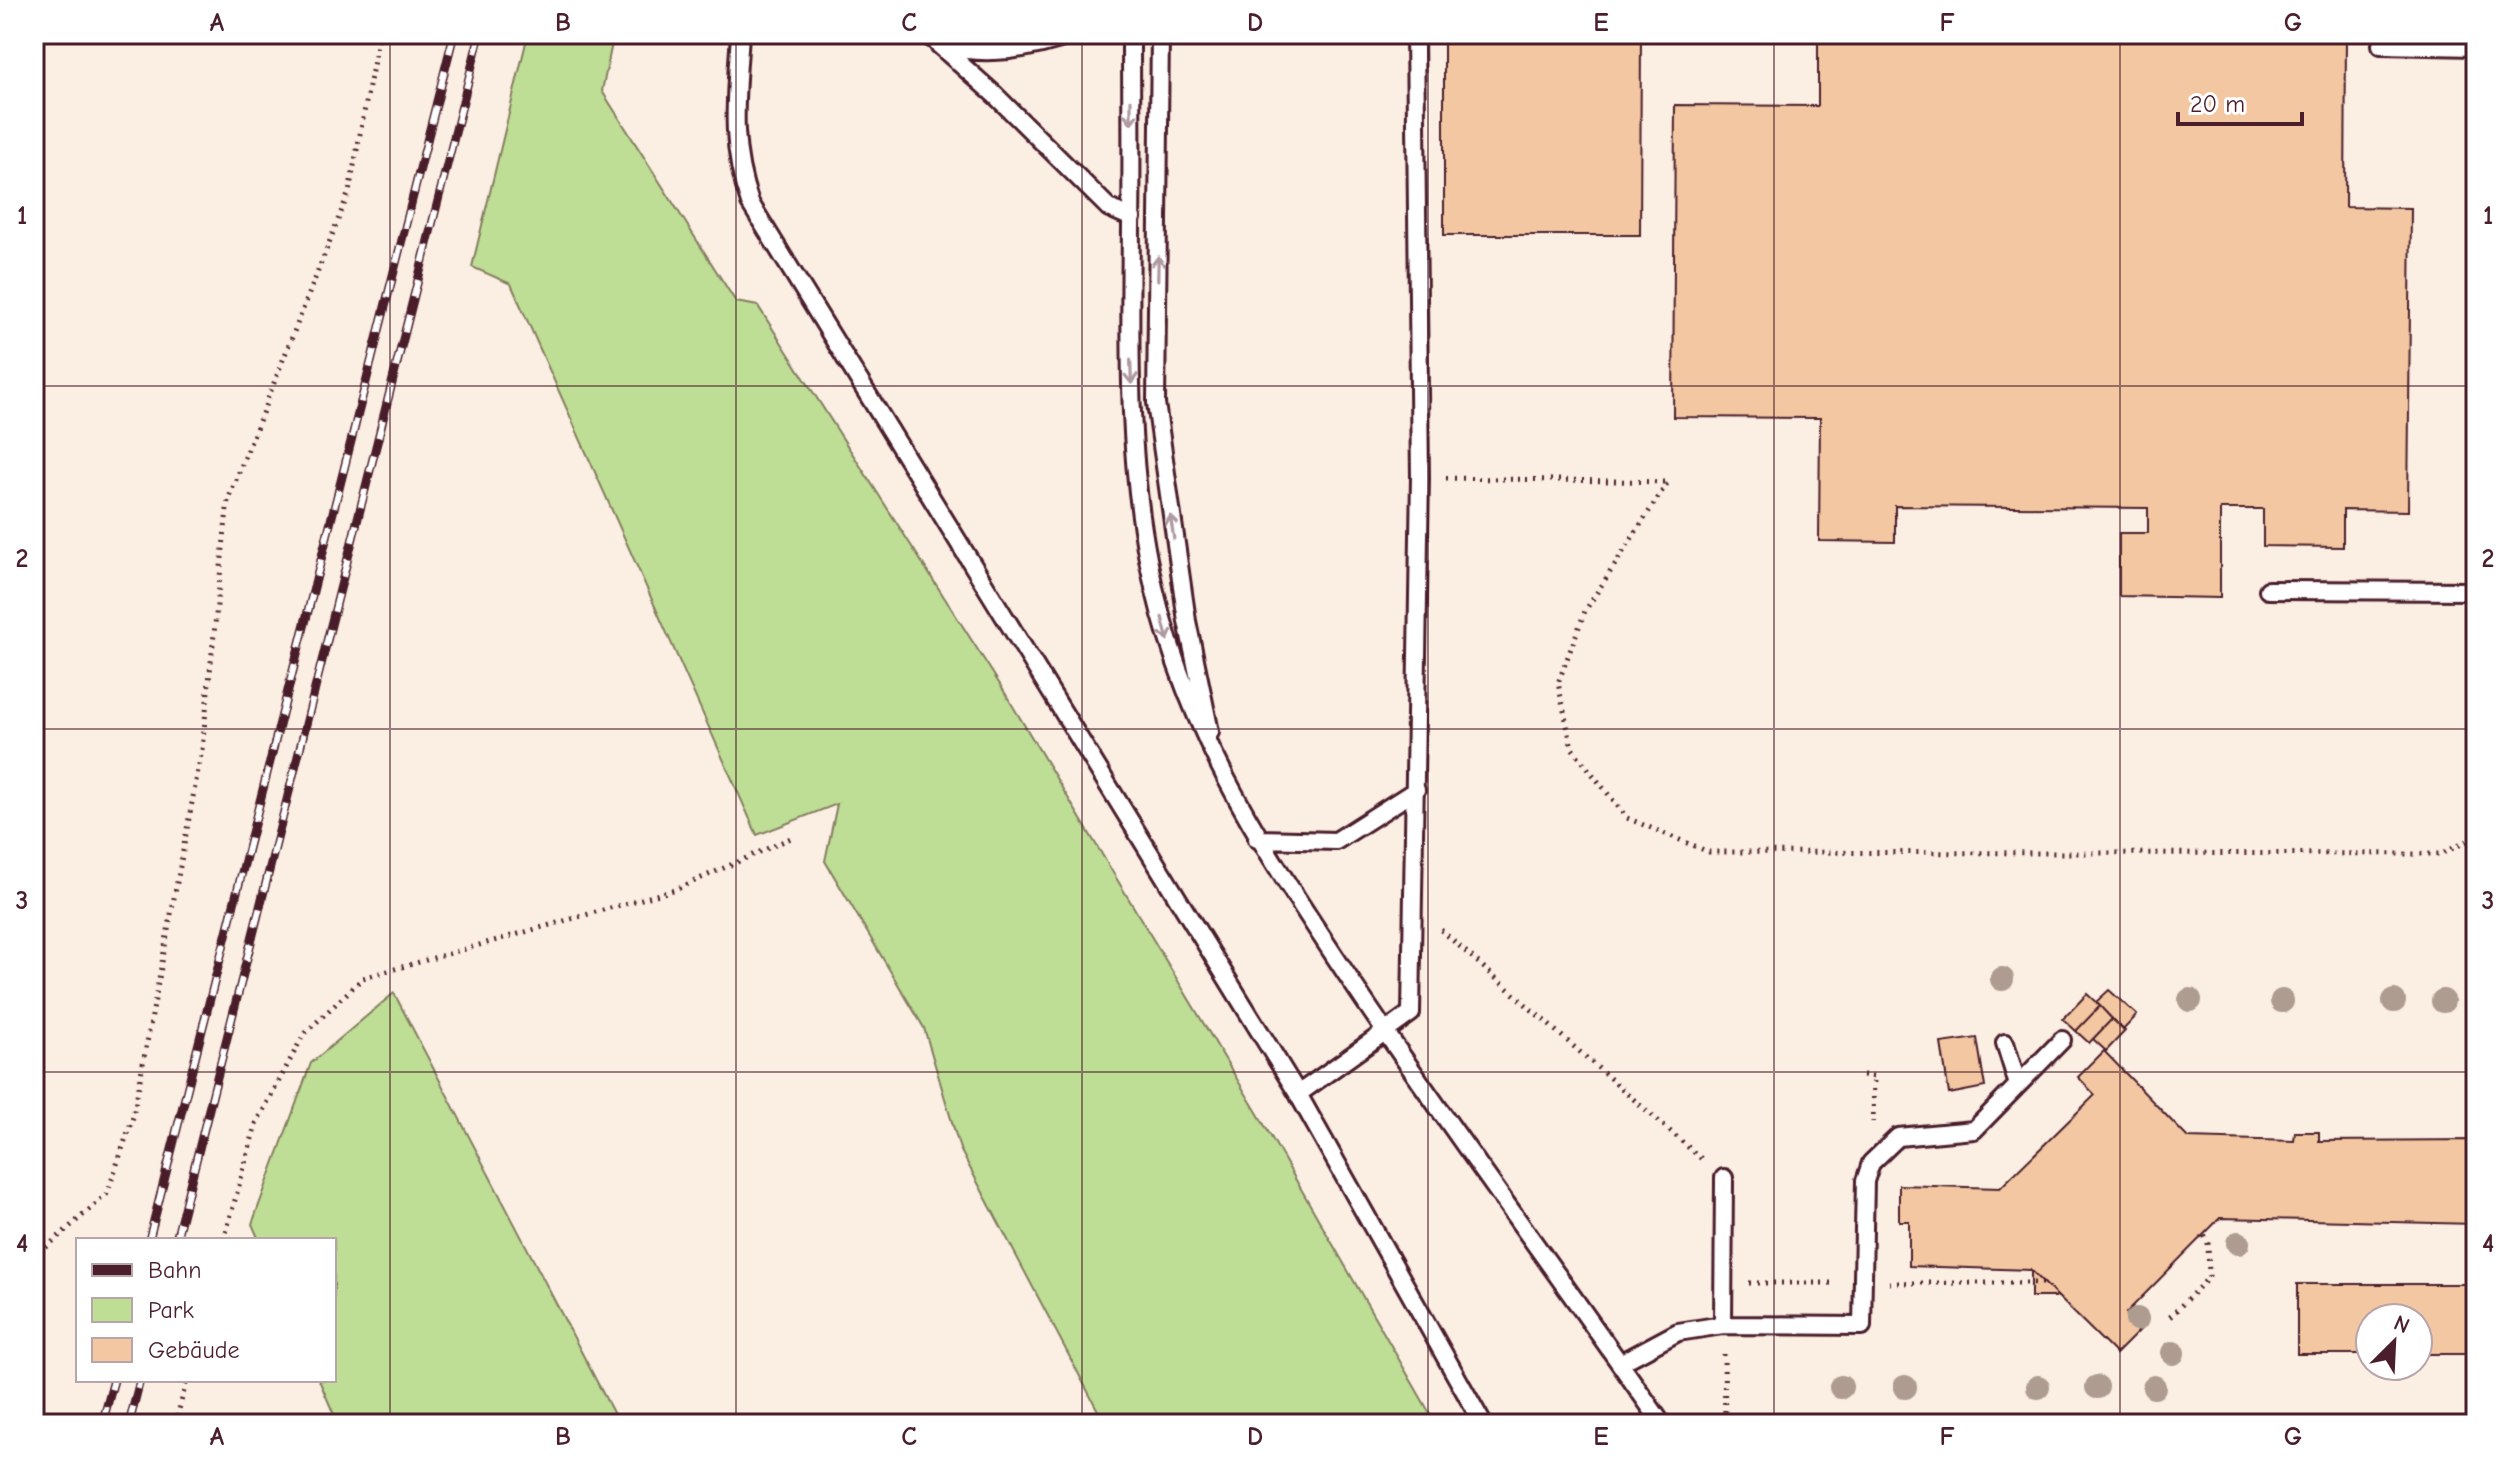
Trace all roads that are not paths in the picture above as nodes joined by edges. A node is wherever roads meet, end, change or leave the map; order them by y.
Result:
1 (740, 34) edge
2 (1074, 34) edge
3 (1131, 34) edge
4 (1160, 34) edge
5 (1415, 34) edge
6 (932, 39) edge
7 (2381, 45) dead end
8 (2476, 47) edge
9 (1132, 218) junction
10 (2268, 590) dead end
11 (2476, 591) edge
12 (1218, 768) junction
13 (1416, 790) junction
14 (1257, 839) junction
15 (1386, 1033) junction
16 (2062, 1040) dead end
17 (2005, 1043) dead end
18 (2018, 1085) junction
19 (1298, 1094) junction
20 (1724, 1178) road end
21 (1723, 1325) junction
22 (1620, 1363) junction
23 (1483, 1424) edge
24 (1662, 1424) edge

1 - 19 lane
2 - 6 lane
3 -> 9 lane
12 -> 4 lane
5 - 13 lane
6 - 9 lane
7 - 8 lane
9 -> 12 lane
10 - 11 lane
12 - 14 lane
13 - 14 lane
13 - 15 lane
14 - 15 lane
15 - 19 lane
15 - 22 lane
16 - 18 lane
17 - 18 lane
18 - 21 lane
19 - 23 lane
20 - 21 lane
21 - 22 lane
22 - 24 lane

